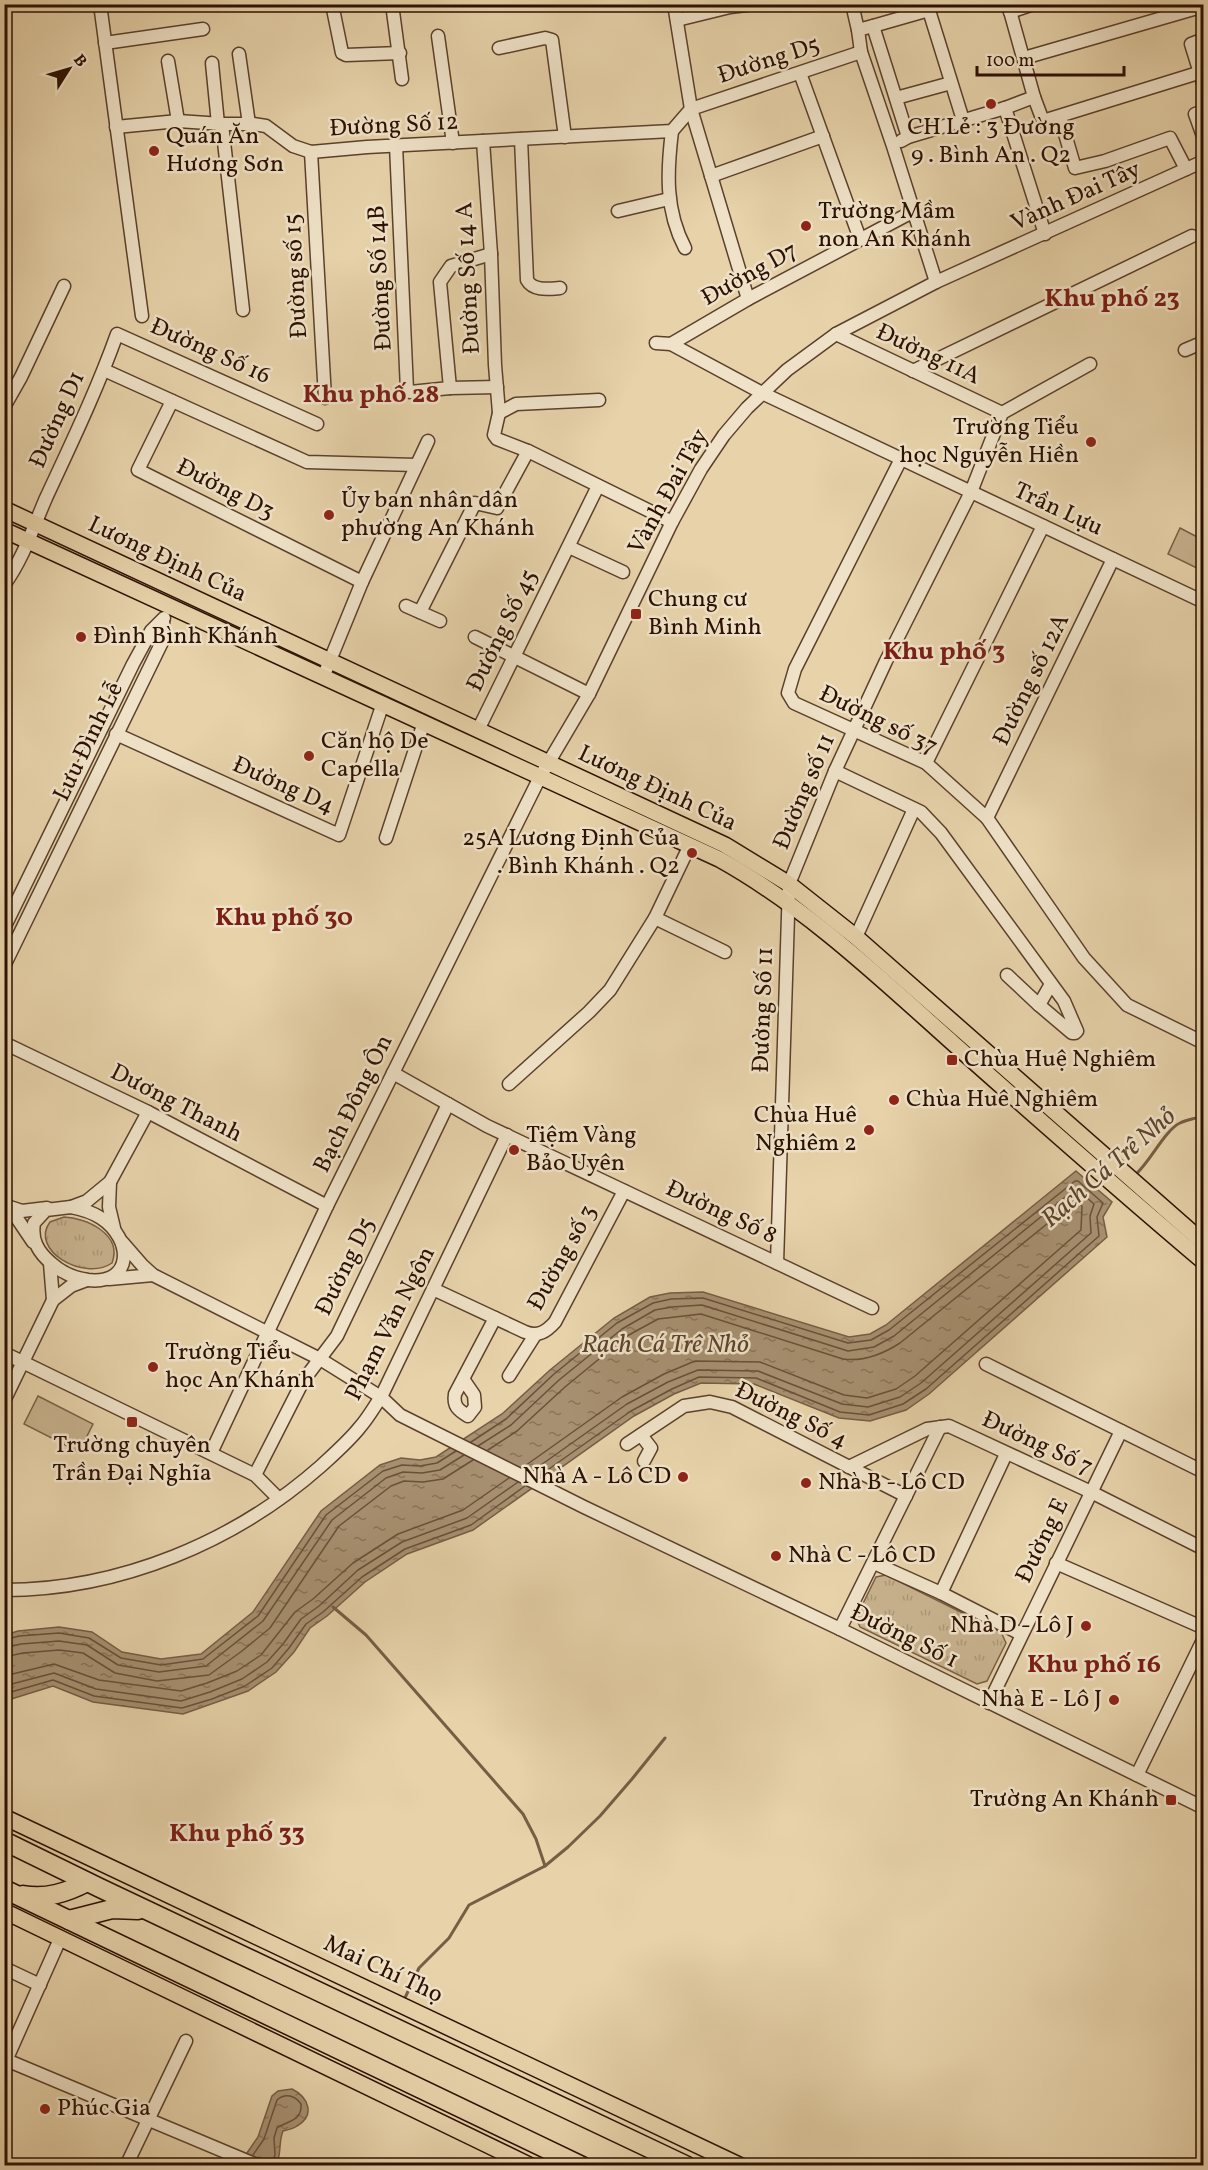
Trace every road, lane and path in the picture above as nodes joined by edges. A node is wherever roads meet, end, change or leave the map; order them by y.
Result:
1 (100, 4) edge
2 (332, 4) edge
3 (392, 4) edge
4 (674, 4) edge
5 (754, 4) edge
6 (852, 4) edge
7 (1034, 4) edge
8 (1203, 6) edge
9 (928, 7) edge
10 (1009, 8) edge
11 (677, 20) junction
12 (873, 26) junction
13 (204, 29) dead end
14 (858, 30) junction
15 (438, 36) dead end
16 (1203, 39) edge
17 (105, 43) junction
18 (499, 48) dead end
19 (861, 52) junction
20 (400, 53) junction
21 (239, 54) dead end
22 (1024, 58) junction
23 (168, 61) dead end
24 (212, 63) dead end
25 (800, 73) junction
26 (1198, 73) junction
27 (402, 79) dead end
28 (951, 83) junction
29 (1203, 86) edge
30 (1034, 97) junction
31 (896, 98) junction
32 (1005, 108) junction
33 (691, 109) junction
34 (1203, 111) edge
35 (1060, 117) junction
36 (963, 120) junction
37 (178, 121) junction
38 (220, 124) junction
39 (249, 124) junction
40 (116, 127) junction
41 (672, 131) junction
42 (823, 136) junction
43 (565, 137) junction
44 (908, 137) junction
45 (521, 139) junction
46 (1203, 139) edge
47 (483, 141) junction
48 (453, 143) junction
49 (396, 146) junction
50 (893, 146) junction
51 (311, 152) junction
52 (1203, 161) edge
53 (1186, 169) junction
54 (711, 176) junction
55 (669, 199) junction
56 (618, 211) dead end
57 (914, 211) junction
58 (1045, 234) junction
59 (1192, 236) dead end
60 (860, 239) junction
61 (685, 248) dead end
62 (491, 254) junction
63 (936, 282) junction
64 (63, 286) dead end
65 (560, 288) dead end
66 (748, 299) junction
67 (243, 310) dead end
68 (141, 316) dead end
69 (117, 334) joint
70 (836, 334) junction
71 (1203, 342) edge
72 (656, 344) dead end
73 (671, 344) junction
74 (1185, 350) dead end
75 (1090, 364) dead end
76 (104, 370) junction
77 (913, 371) junction
78 (497, 387) junction
79 (450, 388) junction
80 (764, 394) junction
81 (325, 398) dead end
82 (599, 400) dead end
83 (172, 401) junction
84 (4, 407) edge
85 (499, 413) junction
86 (1002, 413) junction
87 (317, 424) dead end
88 (428, 441) dead end
89 (528, 451) junction
90 (901, 459) junction
91 (416, 465) junction
92 (598, 486) junction
93 (971, 492) junction
94 (4, 509) edge
95 (672, 522) junction
96 (35, 524) junction
97 (1042, 526) junction
98 (4, 530) edge
99 (27, 541) junction
100 (569, 547) junction
101 (1113, 559) junction
102 (623, 572) dead end
103 (362, 582) junction
104 (4, 585) edge
105 (1203, 602) edge
106 (170, 605) junction
107 (406, 606) dead end
108 (420, 612) junction
109 (162, 621) junction
110 (440, 621) dead end
111 (475, 637) dead end
112 (513, 656) junction
113 (327, 668) junction
114 (589, 694) junction
115 (383, 703) junction
116 (424, 722) junction
117 (478, 730) junction
118 (854, 730) junction
119 (116, 734) junction
120 (549, 763) junction
121 (926, 763) junction
122 (836, 771) junction
123 (540, 777) junction
124 (914, 809) junction
125 (987, 818) junction
126 (386, 838) dead end
127 (690, 845) junction
128 (789, 884) junction
129 (788, 902) junction
130 (655, 918) junction
131 (4, 928) edge
132 (856, 937) junction
133 (725, 952) dead end
134 (4, 966) edge
135 (1007, 975) dead end
136 (1051, 984) junction
137 (1039, 1005) junction
138 (4, 1043) edge
139 (1203, 1043) edge
140 (393, 1073) junction
141 (509, 1084) dead end
142 (448, 1104) junction
143 (148, 1112) junction
144 (1050, 1118) junction
145 (507, 1136) junction
146 (110, 1182) junction
147 (624, 1191) junction
148 (7, 1206) edge
149 (327, 1206) junction
150 (70, 1207) junction
151 (54, 1208) junction
152 (1167, 1221) junction
153 (114, 1230) junction
154 (122, 1242) junction
155 (1203, 1243) edge
156 (36, 1247) junction
157 (1203, 1262) edge
158 (50, 1263) junction
159 (777, 1263) junction
160 (153, 1275) junction
161 (88, 1280) junction
162 (102, 1280) junction
163 (433, 1289) junction
164 (53, 1300) junction
165 (872, 1308) dead end
166 (495, 1318) junction
167 (268, 1332) junction
168 (535, 1335) junction
169 (4, 1353) edge
170 (320, 1359) junction
171 (23, 1362) junction
172 (986, 1364) dead end
173 (510, 1376) dead end
174 (463, 1378) dead end
175 (381, 1397) junction
176 (4, 1401) edge
177 (940, 1426) junction
178 (1121, 1431) junction
179 (641, 1435) junction
180 (627, 1444) dead end
181 (211, 1453) junction
182 (1006, 1454) junction
183 (644, 1461) dead end
184 (849, 1467) junction
185 (1203, 1472) edge
186 (255, 1475) junction
187 (1091, 1492) junction
188 (906, 1496) junction
189 (279, 1499) junction
190 (1203, 1549) edge
191 (874, 1563) junction
192 (1056, 1563) junction
193 (4, 1590) edge
194 (941, 1593) junction
195 (1203, 1628) edge
196 (840, 1629) junction
197 (1021, 1634) junction
198 (1203, 1638) edge
199 (989, 1703) junction
200 (1137, 1775) junction
201 (1203, 1808) edge
202 (4, 1817) edge
203 (4, 1841) edge
204 (97, 1861) junction
205 (87, 1882) junction
206 (8, 1891) edge
207 (4, 1911) edge
208 (150, 1912) junction
209 (69, 1920) junction
210 (60, 1939) junction
211 (4, 1968) edge
212 (39, 1985) junction
213 (186, 2041) dead end
214 (5, 2062) edge
215 (147, 2118) junction
216 (126, 2166) edge
217 (260, 2166) edge
218 (531, 2166) edge
219 (582, 2166) edge
220 (687, 2166) edge
221 (741, 2166) edge

1 - 17 street
2 - 20 street
3 - 20 street
4 - 11 street
5 - 11 street
6 - 14 street
7 - 10 street
8 - 22 street
9 - 12 street
9 - 28 street
10 - 22 street
11 - 33 street
12 - 14 street
12 - 31 street
13 - 17 street
14 - 19 street
15 - 48 street
16 - 26 street
17 - 40 street
18 - 43 street
19 - 25 street, Đường D5
19 - 50 street
20 - 27 street
21 - 39 street
22 - 30 street
23 - 37 street
24 - 38 street
25 - 33 street, Đường D5
25 - 42 street
26 - 29 street
26 - 35 street
28 - 31 street
28 - 36 street
30 - 32 street
30 - 35 street
31 - 44 street
32 - 36 street
32 - 58 street
33 - 41 street
33 - 54 street
34 - 46 street
35 - 53 street
36 - 44 street
37 - 38 street, Đường Số 12
37 - 40 street, Đường Số 12
38 - 39 street, Đường Số 12
38 - 67 street
39 - 51 street, Đường Số 12
40 - 68 street
41 - 43 street, Đường Số 12
41 - 55 street
42 - 54 street
42 - 60 street
43 - 45 street, Đường Số 12
44 - 50 street
45 - 47 street, Đường Số 12
45 - 65 street
47 - 48 street, Đường Số 12
47 - 62 street, Đường Số 14 A
48 - 49 street, Đường Số 12
49 - 51 street, Đường Số 12
49 - 79 street, Đường Số 14B
50 - 57 street
51 - 81 street, Đường số 15
52 - 53 street, Vành Đai Tây
53 - 58 street, Vành Đai Tây
54 - 66 street
55 - 56 street
55 - 61 street
57 - 60 street, Đường D7
57 - 63 street
58 - 63 street, Vành Đai Tây
59 - 77 street
60 - 66 street, Đường D7
62 - 78 street, Đường Số 14 A
62 - 79 street
63 - 70 street, Vành Đai Tây
64 - 84 street
66 - 73 street, Đường D7
69 - 76 street, Đường D1
69 - 87 street, Đường Số 16
70 - 77 street, Đường 11A
70 - 80 street, Vành Đai Tây
71 - 74 street
72 - 73 street
73 - 80 street
75 - 86 street
76 - 83 street
76 - 96 street, Đường D1
77 - 86 street, Đường 11A
78 - 79 street, Đường Số 14B
78 - 85 street, Đường Số 14 A
80 - 90 street, Trần Lựu
80 - 95 street, Vành Đai Tây
82 - 85 street
83 - 91 street
83 - 103 street, Đường D3
85 - 89 street, Đường Số 14 A
86 - 93 street
88 - 91 street
89 - 92 street
89 - 108 street
90 - 93 street, Trần Lựu
90 - 118 street, Đường số 37
91 - 103 street
92 - 95 street
92 - 100 street, Đường Số 45
93 - 97 street, Trần Lựu
93 - 118 street, Đường số 11
94 - 96 main road, Lương Định Của
95 - 114 street, Vành Đai Tây
96 - 99 street, Đường D1
96 - 113 main road, Lương Định Của
97 - 101 street, Trần Lựu
97 - 121 street
98 - 99 main road, Lương Định Của
99 - 104 street, Đường D1
99 - 106 main road, Lương Định Của
100 - 102 street
100 - 112 street, Đường Số 45
101 - 105 street, Trần Lựu
101 - 125 street, Đường số 12A
103 - 113 street
106 - 109 street
106 - 113 main road, Lương Định Của
107 - 108 street
108 - 110 street
109 - 119 street, Lưu Đình Lễ
109 - 131 street, Lưu Đình Lễ
111 - 112 street
112 - 114 street
112 - 117 street, Đường Số 45
113 - 115 main road, Lương Định Của
113 - 117 main road, Lương Định Của
114 - 120 street, Vành Đai Tây
115 - 116 main road, Lương Định Của
115 - 119 street, Đường D4
116 - 123 main road, Lương Định Của
116 - 126 street
117 - 120 main road, Lương Định Của
118 - 121 street, Đường số 37
118 - 122 street, Đường số 11
119 - 134 street, Lưu Đình Lễ
120 - 123 street, Vành Đai Tây
120 - 128 main road, Lương Định Của
121 - 125 street, Đường số 37
122 - 124 street
122 - 128 street, Đường số 11
123 - 127 main road, Lương Định Của
123 - 140 street, Bạch Đông Ôn
124 - 132 street
124 - 136 street
125 - 139 street, Đường số 37
127 - 129 main road, Lương Định Của
127 - 130 street
128 - 129 street, Đường số 11
128 - 132 main road, Lương Định Của
129 - 144 main road, Lương Định Của
129 - 159 street, Đường Số 11
130 - 133 street
130 - 141 street
132 - 144 main road, Lương Định Của
135 - 137 street
136 - 137 street
136 - 137 street
138 - 143 street, Dương Thanh
140 - 142 street, Đường Số 8
140 - 149 street, Bạch Đông Ôn
142 - 145 street, Đường Số 8
142 - 170 street, Đường D5
143 - 146 street
143 - 149 street, Dương Thanh
144 - 152 main road, Lương Định Của
145 - 147 street, Đường Số 8
145 - 163 street, Phạm Văn Ngôn
146 - 150 street
146 - 153 street
147 - 159 street, Đường Số 8
147 - 168 street, Đường số 3
148 - 151 street
148 - 156 street
149 - 167 street, Bạch Đông Ôn
150 - 151 street
150 - 153 street
151 - 156 street
152 - 155 main road, Lương Định Của
152 - 157 main road, Lương Định Của
153 - 154 street
154 - 160 street
154 - 162 street
156 - 158 street
158 - 161 street
158 - 164 street
159 - 165 street, Đường Số 8
160 - 162 street
160 - 167 street, Đường Số 1
161 - 162 street
161 - 164 street
163 - 166 street, Đường số 3
163 - 175 street, Phạm Văn Ngôn
164 - 171 street
166 - 168 street, Đường số 3
166 - 174 street
167 - 170 street, Đường Số 1
167 - 181 street, Bạch Đông Ôn
168 - 173 street
169 - 171 street
170 - 175 street, Đường Số 1
170 - 186 street, Đường D5
171 - 176 street
171 - 181 street
172 - 178 street
175 - 189 street, Phạm Văn Ngôn
175 - 196 street, Đường Số 1
177 - 182 street, Đường Số 7
177 - 184 street
177 - 188 street
178 - 185 street
178 - 187 street, Đường E
179 - 180 street, Đường Số 4
179 - 183 street
179 - 184 street, Đường Số 4
181 - 186 street
182 - 187 street, Đường Số 7
182 - 194 street
184 - 188 street, Đường Số 4
186 - 189 street
187 - 190 street, Đường Số 7
187 - 192 street, Đường E
188 - 191 street
189 - 193 street, Phạm Văn Ngôn
191 - 194 street
191 - 196 street
192 - 195 street
192 - 197 street, Đường E
194 - 197 street
196 - 199 street, Đường Số 1
197 - 199 street, Đường E
198 - 200 street
199 - 200 street, Đường Số 1
200 - 201 street, Đường Số 1
202 - 204 main road, Mai Chí Thọ
203 - 205 highway, Mai Chí Thọ
204 - 205 main road
204 - 221 main road, Mai Chí Thọ
205 - 206 highway
205 - 208 highway, Mai Chí Thọ
205 - 209 highway
206 - 209 highway
207 - 210 main road
208 - 209 highway
208 - 220 highway, Mai Chí Thọ
209 - 210 main road
209 - 219 highway
210 - 212 street
210 - 218 main road
211 - 212 street
212 - 214 street
213 - 215 street
214 - 215 street
215 - 216 street
215 - 217 street

